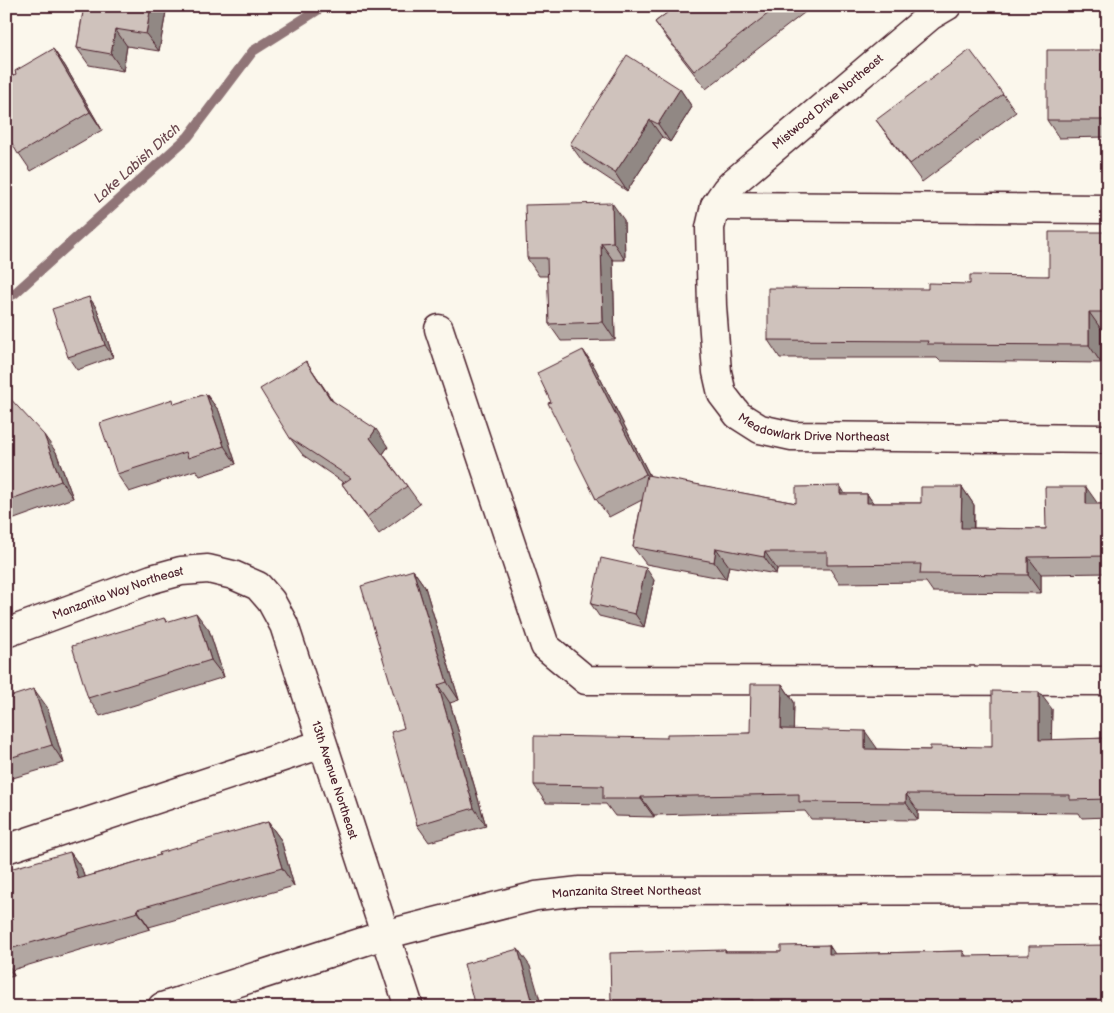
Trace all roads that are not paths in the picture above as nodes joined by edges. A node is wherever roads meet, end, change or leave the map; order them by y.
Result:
1 (947, 6) edge
2 (715, 206) junction
3 (1108, 209) edge
4 (439, 329) dead end
5 (1108, 439) edge
6 (233, 575) joint
7 (6, 633) edge
8 (1108, 681) edge
9 (322, 744) junction
10 (6, 849) edge
11 (1108, 890) edge
12 (384, 935) junction
13 (162, 1007) edge
14 (408, 1007) edge

1 - 2 street, Mistwood Drive Northeast
2 - 3 street
2 - 5 street, Meadowlark Drive Northeast
4 - 8 street
6 - 7 street, Manzanita Way Northeast
6 - 9 street, 13th Avenue Northeast
9 - 10 street
9 - 12 street, 13th Avenue Northeast
11 - 12 street, Manzanita Street Northeast
12 - 13 street, Manzanita Street Northeast
12 - 14 street, 13th Avenue Northeast

